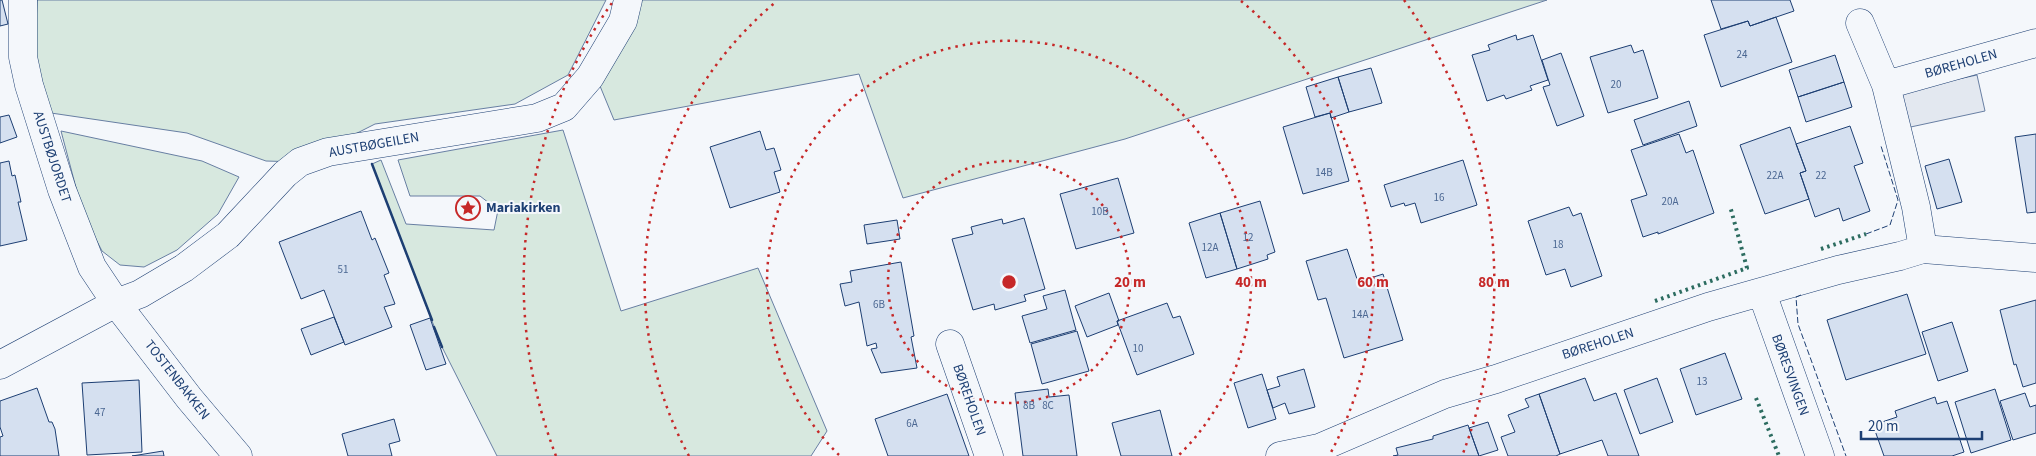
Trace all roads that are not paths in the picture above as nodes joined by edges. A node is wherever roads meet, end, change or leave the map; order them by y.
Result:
1 (23, 0) edge
2 (628, 0) edge
3 (1860, 24) dead end
4 (2036, 43) edge
5 (1886, 85) junction
6 (1923, 248) junction
7 (2036, 258) edge
8 (1762, 293) junction
9 (116, 304) junction
10 (950, 344) dead end
11 (0, 365) edge
12 (238, 456) edge
13 (989, 456) edge
14 (1280, 456) edge
15 (1820, 456) edge

1 - 9 street, AUSTBØJORDET
2 - 9 street, AUSTBØGEILEN
3 - 5 street
4 - 5 street, BØREHOLEN
5 - 6 street
6 - 7 street, BØREHOLEN
6 - 8 street, BØREHOLEN
8 - 14 street, BØREHOLEN
8 - 15 street, BØRESVINGEN
9 - 11 street, AUSTBØGEILEN
9 - 12 street, TOSTENBAKKEN
10 - 13 street, BØREHOLEN

